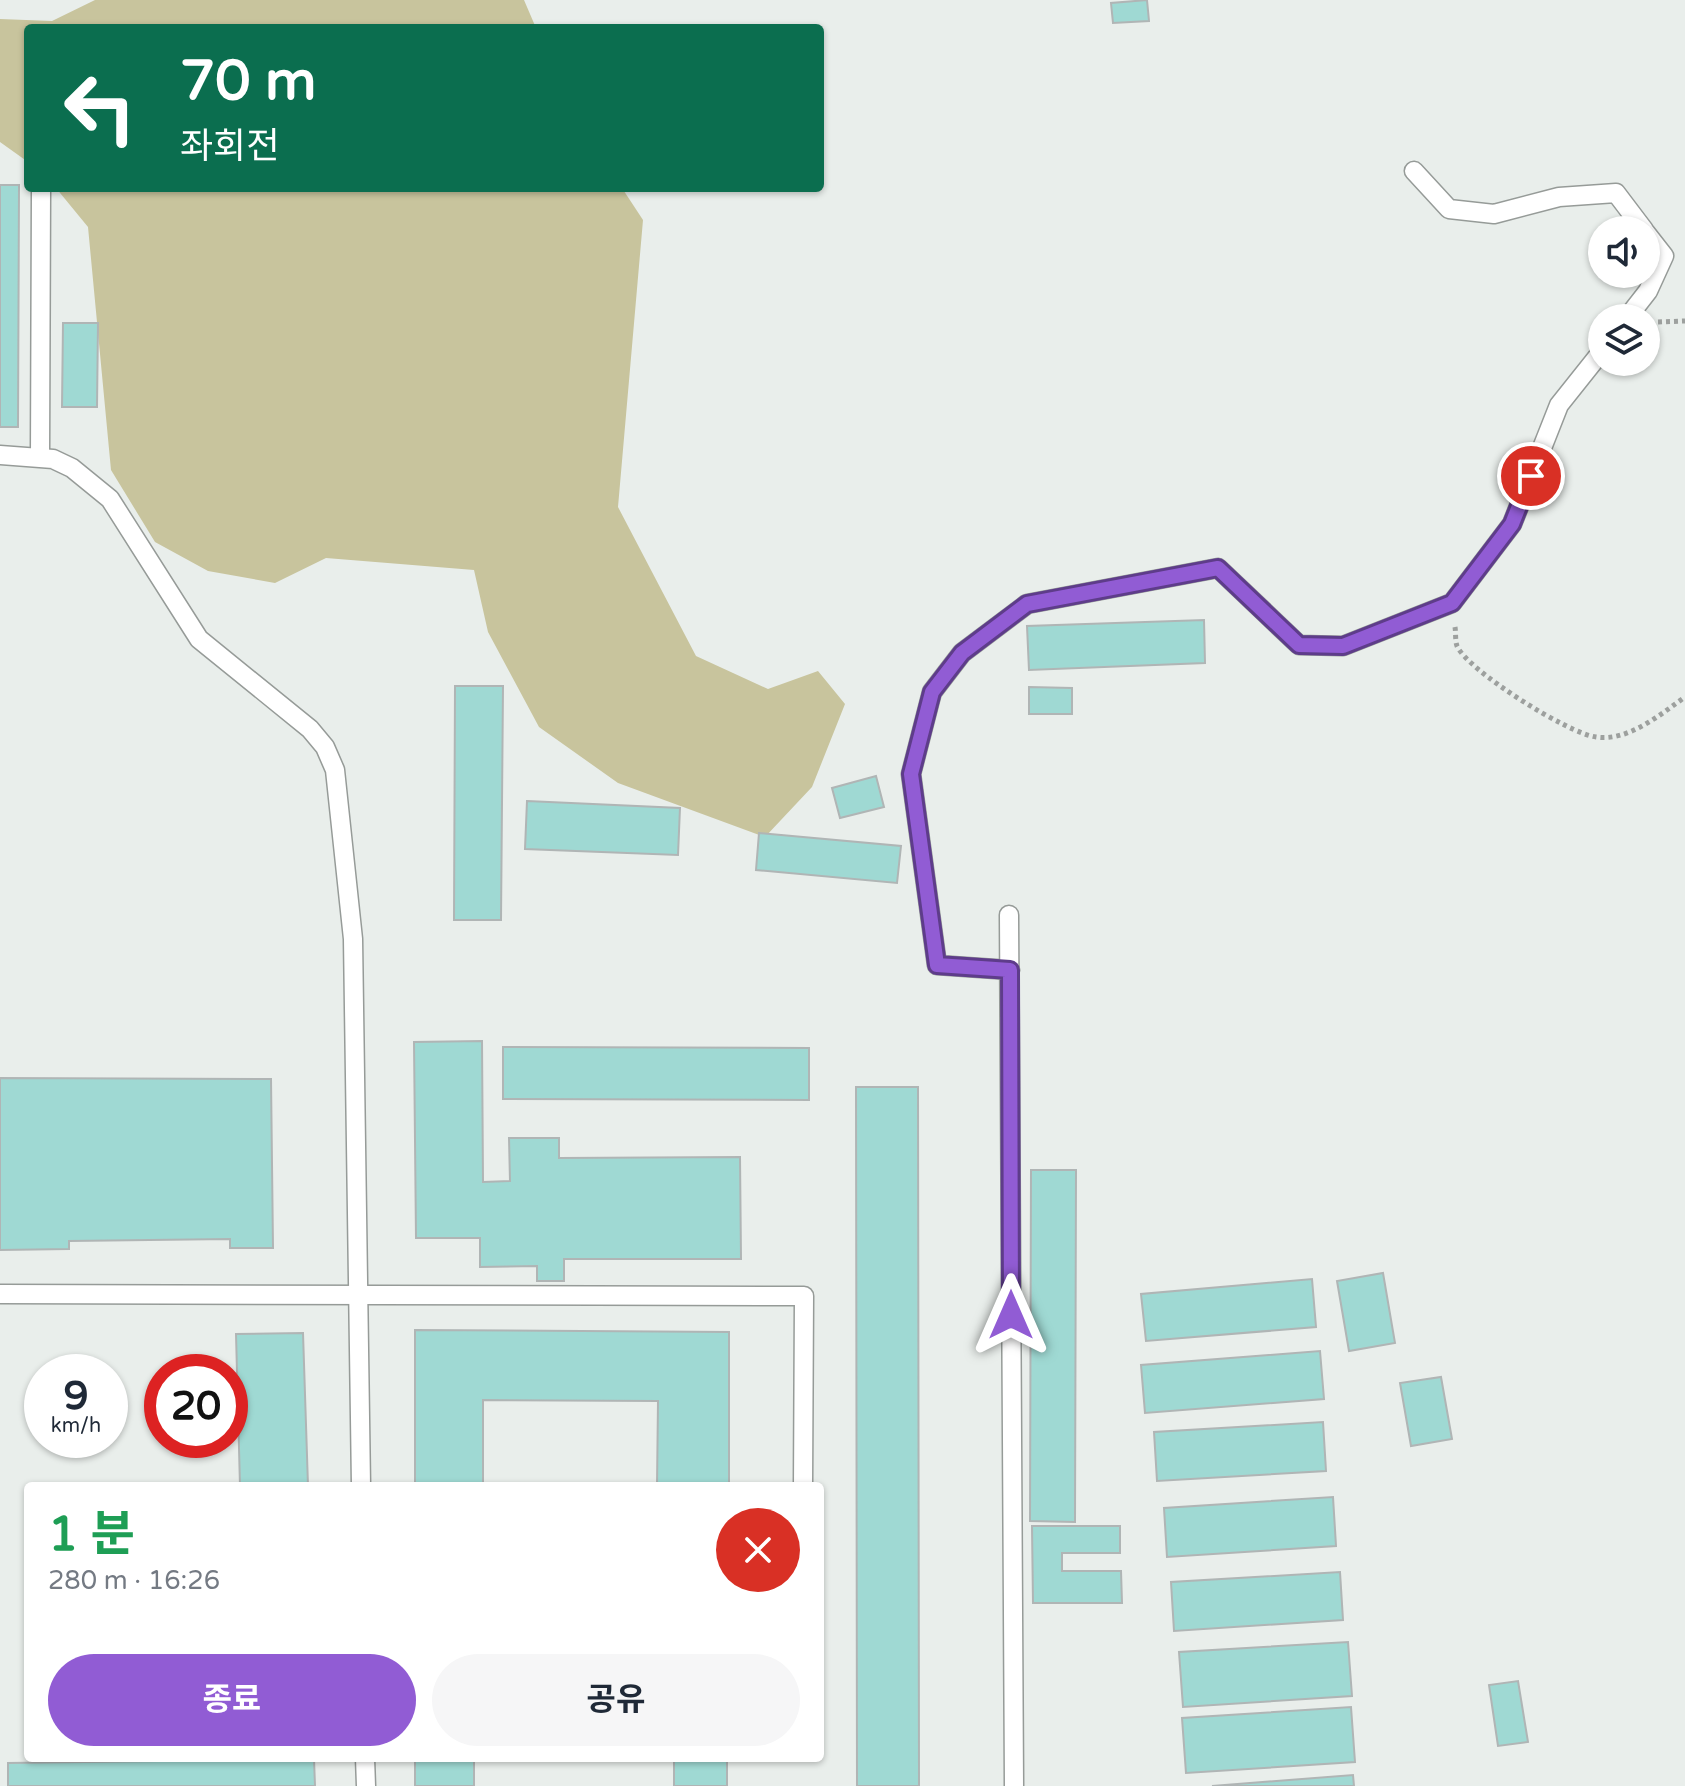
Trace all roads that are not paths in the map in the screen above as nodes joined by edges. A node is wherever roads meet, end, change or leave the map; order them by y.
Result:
1 (1414, 171) dead end
2 (41, 192) edge
3 (1634, 216) edge
4 (1588, 369) edge
5 (0, 455) edge
6 (40, 456) junction
7 (1009, 915) dead end
8 (1010, 970) junction
9 (0, 1294) edge
10 (357, 1294) junction
11 (361, 1482) edge
12 (803, 1482) edge
13 (365, 1762) edge
14 (366, 1786) edge
15 (1014, 1786) edge

1 - 3 lane
2 - 6 lane
4 - 8 lane
5 - 6 lane
6 - 10 lane
7 - 8 lane
8 - 15 lane
9 - 10 lane
10 - 11 lane
10 - 12 lane
13 - 14 lane

